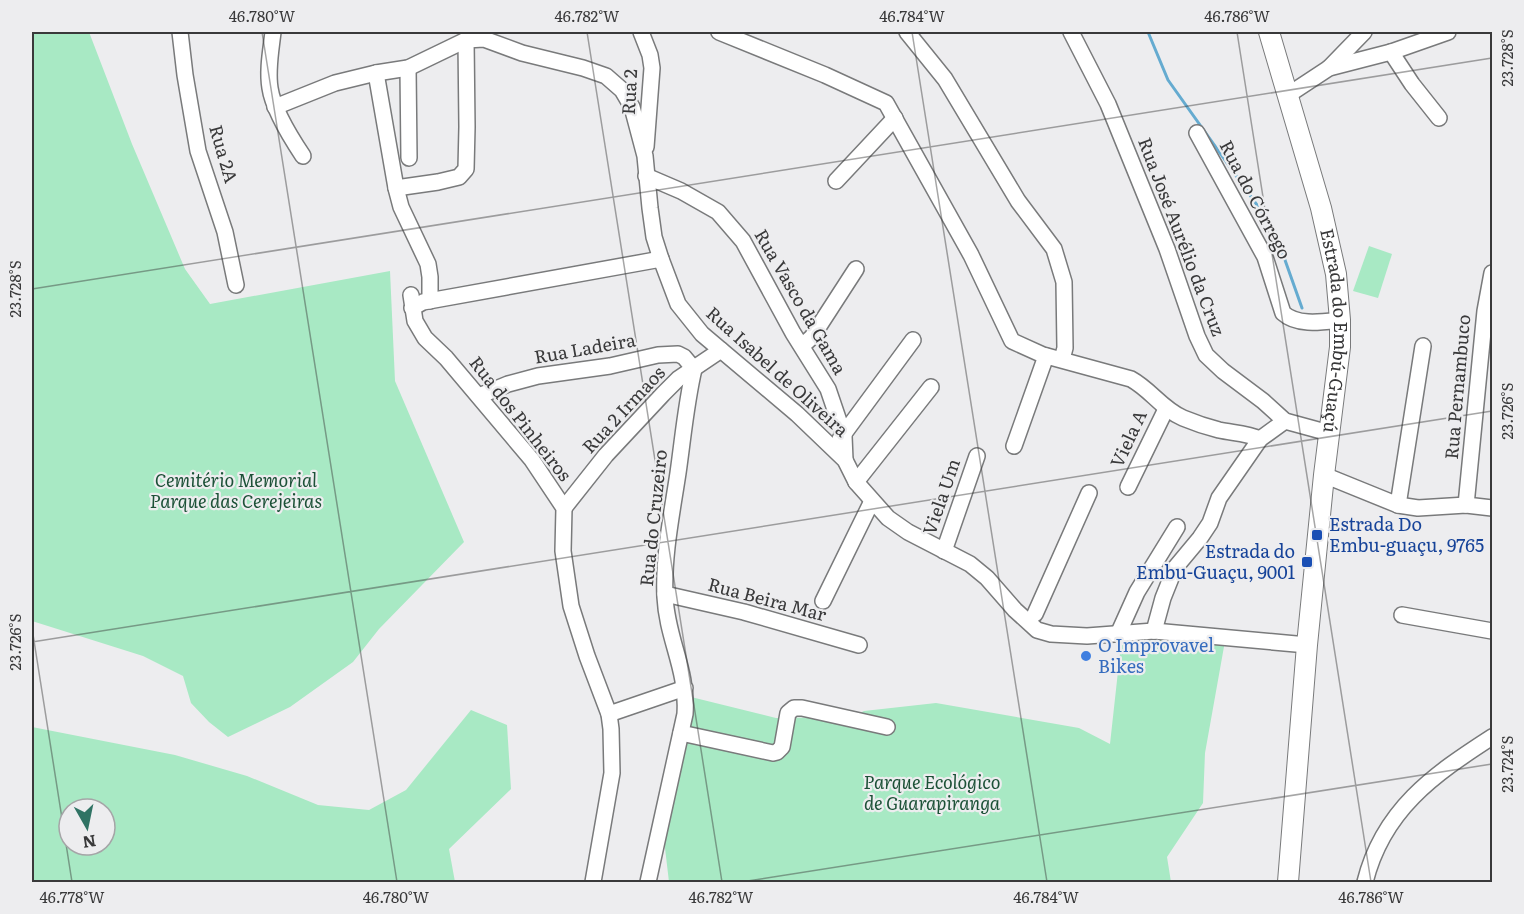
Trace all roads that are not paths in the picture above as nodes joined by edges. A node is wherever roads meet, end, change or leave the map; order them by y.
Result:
1 (180, 32) edge
2 (273, 32) edge
3 (641, 32) edge
4 (719, 32) edge
5 (907, 32) edge
6 (1071, 32) edge
7 (1269, 32) edge
8 (1364, 32) edge
9 (1448, 32) edge
10 (466, 40) junction
11 (1391, 52) junction
12 (408, 68) junction
13 (1329, 68) junction
14 (376, 73) junction
15 (1288, 95) junction
16 (275, 107) junction
17 (895, 118) junction
18 (1439, 118) dead end
19 (1197, 133) dead end
20 (303, 156) dead end
21 (645, 156) junction
22 (409, 158) dead end
23 (646, 176) junction
24 (836, 181) dead end
25 (396, 188) junction
26 (661, 260) junction
27 (856, 268) dead end
28 (1492, 273) edge
29 (236, 285) dead end
30 (419, 301) junction
31 (1340, 320) junction
32 (913, 340) dead end
33 (802, 346) junction
34 (1423, 346) dead end
35 (721, 350) junction
36 (1046, 356) junction
37 (1062, 359) junction
38 (694, 369) junction
39 (931, 387) dead end
40 (479, 396) junction
41 (1166, 409) junction
42 (1285, 421) junction
43 (1329, 433) junction
44 (844, 436) junction
45 (1260, 440) junction
46 (832, 447) junction
47 (1014, 447) dead end
48 (977, 456) dead end
49 (845, 460) junction
50 (1324, 476) junction
51 (856, 482) junction
52 (1128, 487) dead end
53 (1089, 493) dead end
54 (872, 501) junction
55 (1398, 505) junction
56 (1466, 505) junction
57 (564, 508) junction
58 (1492, 508) edge
59 (1177, 527) dead end
60 (944, 551) junction
61 (665, 594) junction
62 (823, 602) dead end
63 (1402, 615) dead end
64 (1033, 620) junction
65 (1154, 631) junction
66 (1492, 631) edge
67 (1119, 633) junction
68 (859, 645) dead end
69 (1307, 645) junction
70 (685, 688) junction
71 (609, 714) junction
72 (887, 727) dead end
73 (681, 733) junction
74 (1492, 737) edge
75 (1290, 850) junction
76 (593, 882) edge
77 (648, 882) edge
78 (1280, 882) edge
79 (1288, 882) edge
80 (1365, 882) edge

1 - 29 street, Rua 2A
2 - 16 street
3 - 21 street, Rua 2
4 - 17 street
5 - 37 street
6 - 42 street, Rua José Aurélio da Cruz
7 - 15 main road, Estrada do Embú-Guaçú
8 - 13 street
9 - 11 street
10 - 12 street
10 - 21 street, Rua Isabel de Oliveira
10 - 25 street
11 - 13 street
11 - 18 street
12 - 14 street
12 - 22 street
13 - 15 street
14 - 16 street
14 - 25 street
15 - 31 main road, Estrada do Embú-Guaçú
16 - 20 street
17 - 24 street
17 - 36 street
19 - 31 street, Rua do Córrego
21 - 23 street, Rua Isabel de Oliveira
23 - 26 street, Rua Isabel de Oliveira
23 - 33 street, Rua Vasco da Gama
25 - 30 street
26 - 30 street
26 - 35 street, Rua Isabel de Oliveira
27 - 33 street
28 - 56 street, Rua Pernambuco
30 - 40 street, Rua dos Pinheiros
31 - 43 main road, Estrada do Embú-Guaçú
32 - 44 street
33 - 44 street, Rua Vasco da Gama
34 - 55 street
35 - 38 street, Rua 2 Irmaos
35 - 46 street, Rua Isabel de Oliveira
36 - 37 street
36 - 47 street
37 - 41 street
38 - 40 street, Rua Ladeira
38 - 57 street, Rua 2 Irmaos
38 - 61 street, Rua do Cruzeiro
39 - 51 street
40 - 57 street, Rua dos Pinheiros
41 - 45 street
41 - 52 street, Viela A
42 - 43 street, Rua José Aurélio da Cruz
42 - 45 street
43 - 50 main road, Estrada do Embú-Guaçú
44 - 46 street
44 - 49 street, Rua Vasco da Gama
45 - 65 street
46 - 49 street, Rua Isabel de Oliveira
48 - 60 street, Viela Um
49 - 51 street, Rua Isabel de Oliveira
50 - 55 street
50 - 69 main road, Estrada do Embú-Guaçú
51 - 54 street, Rua Isabel de Oliveira
53 - 64 street
54 - 60 street, Rua Isabel de Oliveira
54 - 62 street
55 - 56 street
56 - 58 street
57 - 71 street, Rua dos Pinheiros
59 - 67 street
60 - 64 street, Rua Isabel de Oliveira
61 - 68 street, Rua Beira Mar
61 - 70 street, Rua do Cruzeiro
63 - 66 street
64 - 67 street, Rua Isabel de Oliveira
65 - 67 street, Rua Isabel de Oliveira
65 - 69 street, Rua Isabel de Oliveira
69 - 75 main road, Estrada do Embú-Guaçú
70 - 71 street
70 - 73 street, Rua do Cruzeiro
71 - 76 street, Rua dos Pinheiros
72 - 73 street
73 - 77 street, Rua do Cruzeiro
74 - 80 street
75 - 78 main road, Estrada do Embú-Guaçú
75 - 79 main road, Estrada do Embú-Guaçú

